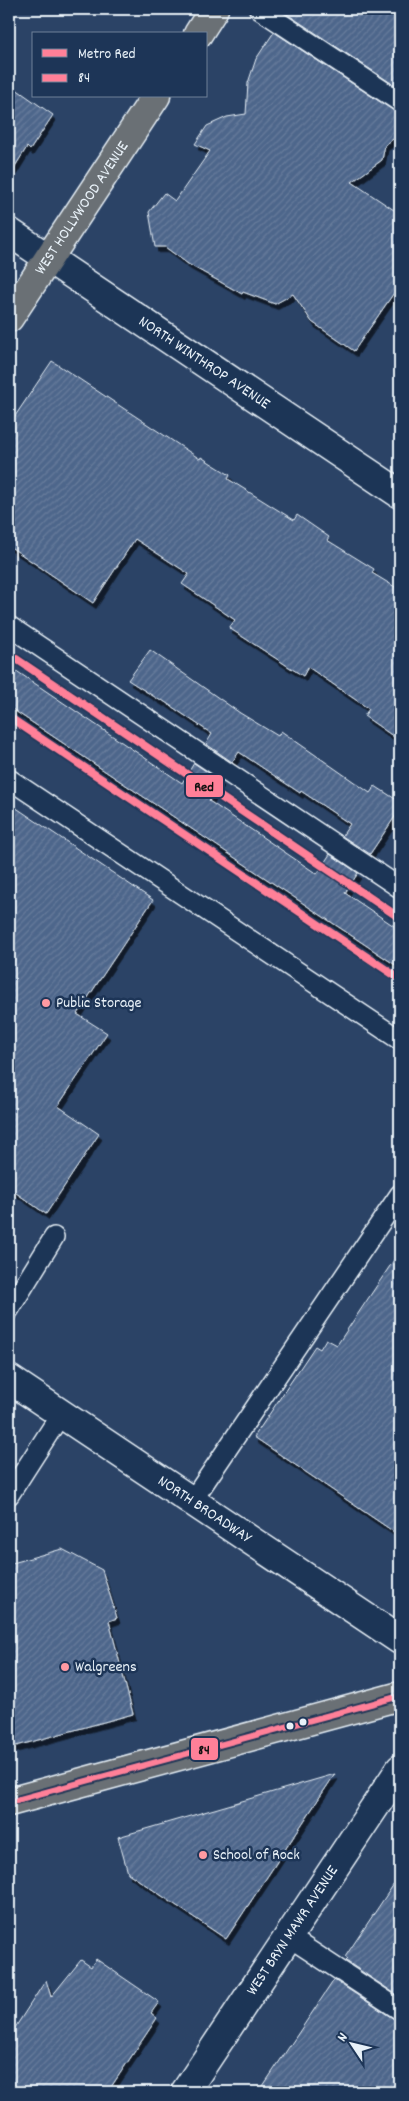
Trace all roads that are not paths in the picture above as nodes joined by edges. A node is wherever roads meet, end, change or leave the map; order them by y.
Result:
1 (214, 9) edge
2 (259, 9) edge
3 (199, 32) edge
4 (155, 98) edge
5 (400, 102) edge
6 (9, 232) edge
7 (48, 258) junction
8 (9, 318) edge
9 (400, 494) edge
10 (9, 626) edge
11 (9, 779) edge
12 (400, 888) edge
13 (400, 1040) edge
14 (400, 1194) edge
15 (54, 1236) dead end
16 (9, 1310) edge
17 (9, 1379) edge
18 (61, 1414) junction
19 (9, 1495) edge
20 (192, 1501) junction
21 (400, 1640) edge
22 (400, 1696) edge
23 (400, 1769) edge
24 (9, 1802) edge
25 (289, 1937) junction
26 (400, 2010) edge
27 (185, 2092) edge

1 - 3 main road
2 - 5 lane
4 - 7 main road, WEST HOLLYWOOD AVENUE
6 - 7 street, NORTH WINTHROP AVENUE
7 - 8 main road, WEST HOLLYWOOD AVENUE
7 - 9 street, NORTH WINTHROP AVENUE
10 - 12 lane
11 - 13 lane
14 - 20 lane
15 - 16 lane
17 - 18 street, NORTH BROADWAY
18 - 19 lane
18 - 20 street, NORTH BROADWAY
20 - 21 street, NORTH BROADWAY
22 - 24 main road
23 - 25 street, WEST BRYN MAWR AVENUE
25 - 26 lane
25 - 27 street, WEST BRYN MAWR AVENUE

